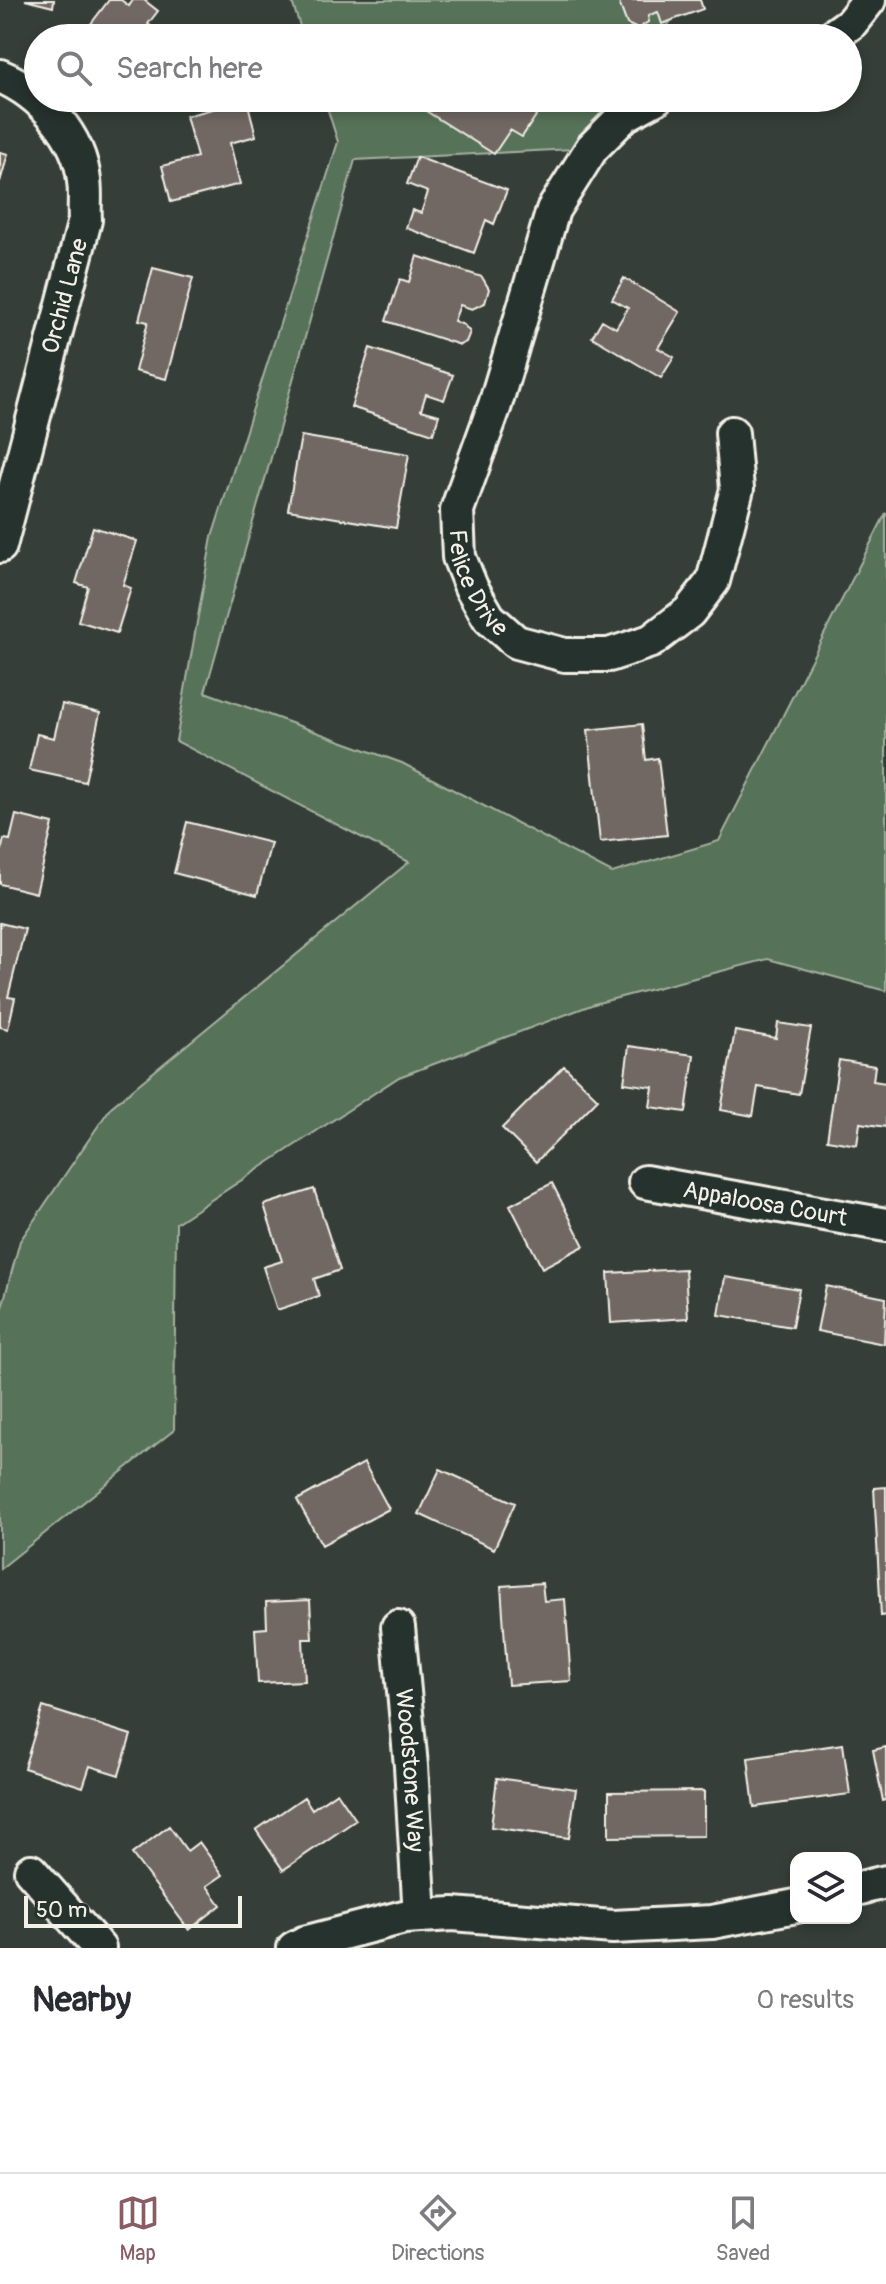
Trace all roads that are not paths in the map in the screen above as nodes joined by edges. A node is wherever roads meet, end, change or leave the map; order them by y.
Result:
1 (869, 0) edge
2 (850, 24) edge
3 (0, 76) edge
4 (24, 90) edge
5 (51, 112) edge
6 (630, 112) edge
7 (732, 433) dead end
8 (0, 546) edge
9 (645, 1182) dead end
10 (886, 1225) edge
11 (398, 1627) dead end
12 (31, 1871) dead end
13 (886, 1882) edge
14 (862, 1888) edge
15 (790, 1907) edge
16 (420, 1916) junction
17 (99, 1948) edge
18 (294, 1948) edge

1 - 2 street
3 - 4 street, Orchid Lane
5 - 8 street, Orchid Lane
6 - 7 street, Felice Drive
9 - 10 street, Appaloosa Court
11 - 16 street, Woodstone Way
12 - 17 street
13 - 14 street
15 - 16 street
16 - 18 street

